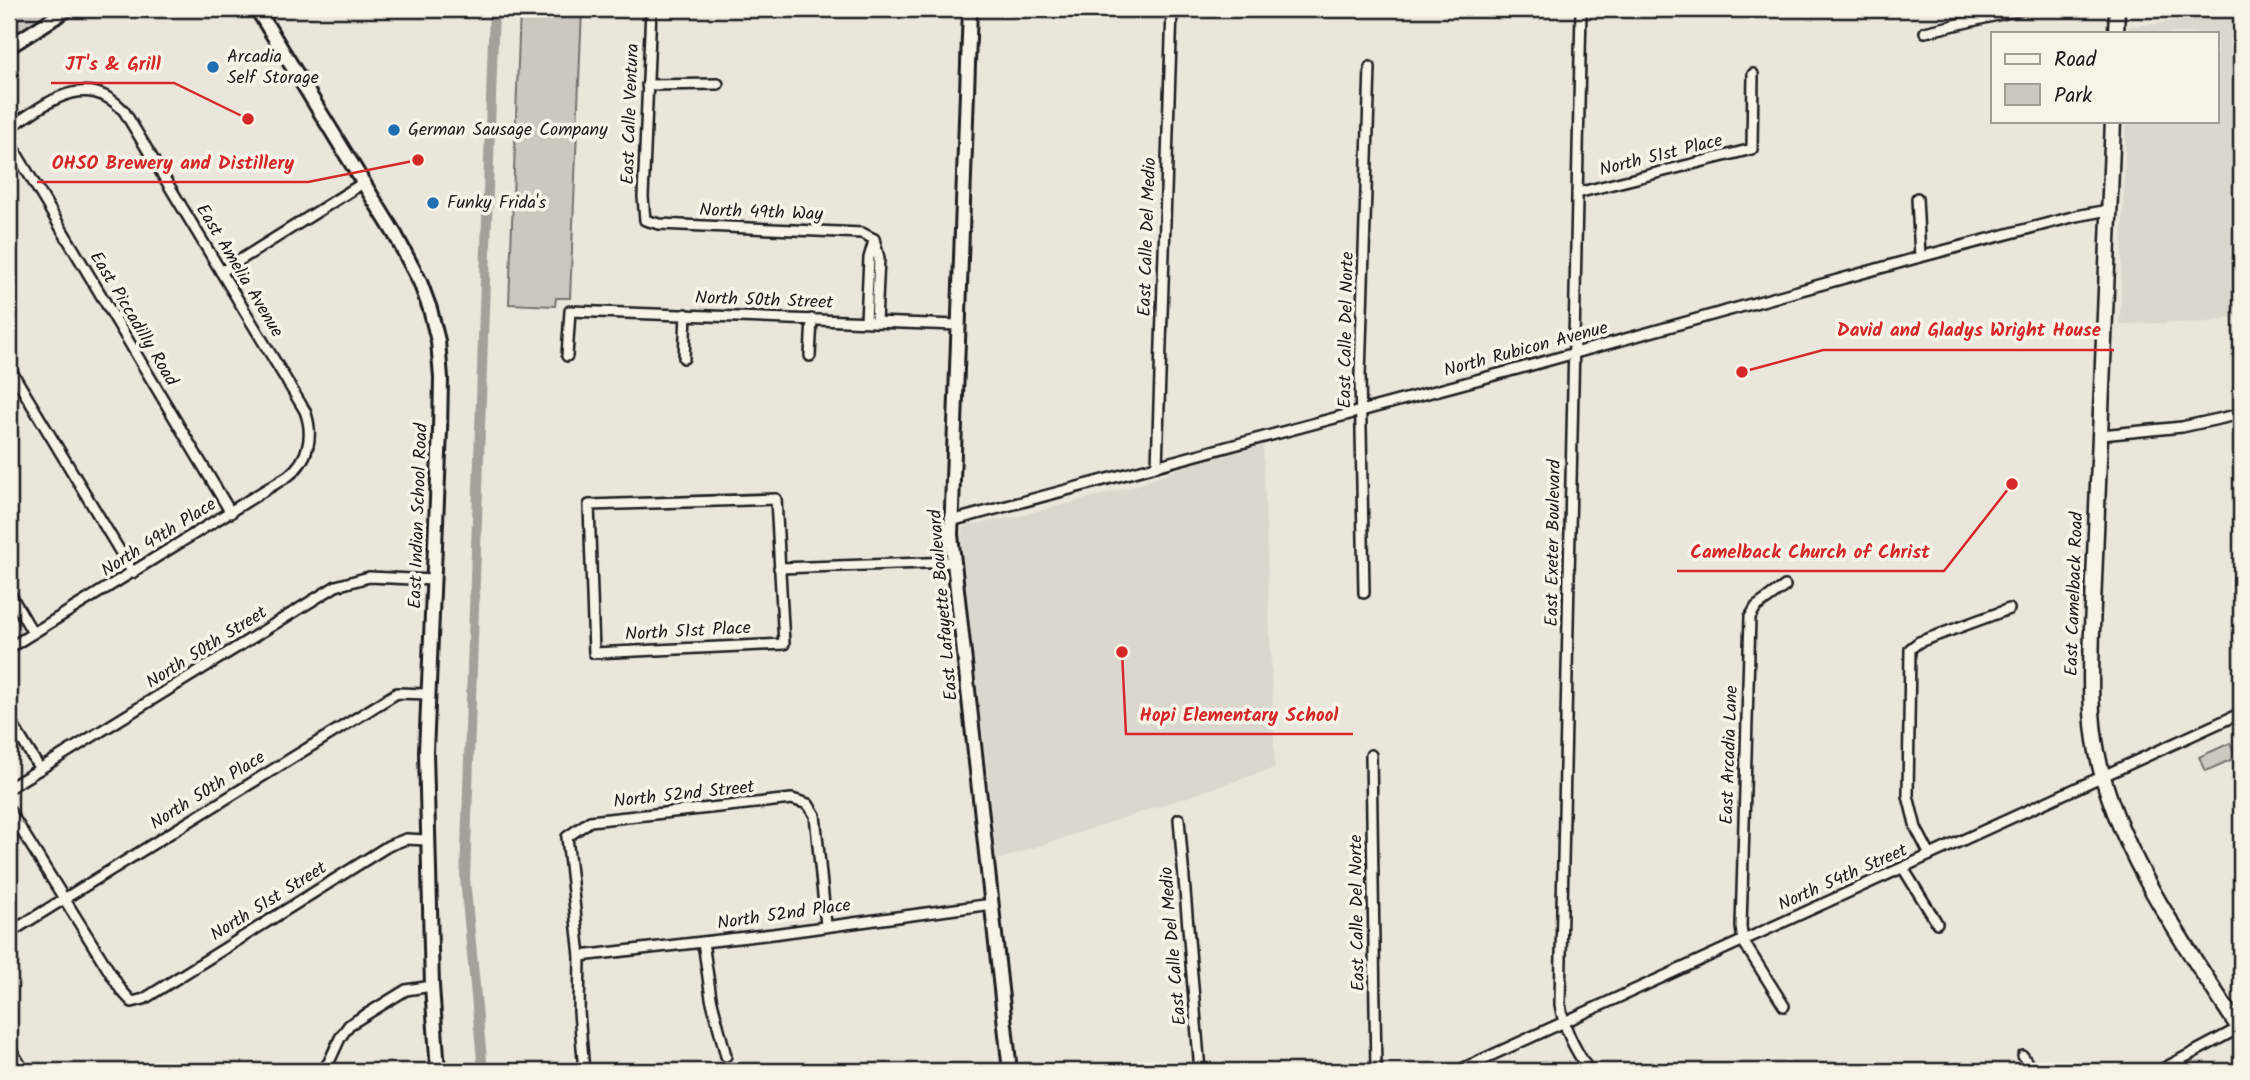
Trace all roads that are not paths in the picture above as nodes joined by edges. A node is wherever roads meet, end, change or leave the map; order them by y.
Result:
1 (68, 9) edge
2 (257, 9) edge
3 (651, 9) edge
4 (970, 9) edge
5 (1172, 9) edge
6 (1581, 9) edge
7 (2023, 9) edge
8 (2117, 9) edge
9 (1925, 32) dead end
10 (2116, 32) edge
11 (9, 47) edge
12 (1370, 67) dead end
13 (1753, 74) dead end
14 (718, 84) dead end
15 (647, 85) junction
16 (2113, 122) edge
17 (9, 128) edge
18 (9, 141) edge
19 (363, 183) junction
20 (1577, 192) junction
21 (1917, 198) dead end
22 (2109, 210) junction
23 (645, 220) joint
24 (874, 239) junction
25 (1920, 257) junction
26 (221, 272) junction
27 (867, 284) junction
28 (878, 284) junction
29 (685, 314) junction
30 (812, 319) junction
31 (866, 321) junction
32 (876, 322) junction
33 (958, 325) junction
34 (1573, 353) junction
35 (567, 356) dead end
36 (810, 356) dead end
37 (684, 358) dead end
38 (9, 367) edge
39 (1360, 410) junction
40 (2241, 414) edge
41 (2101, 435) junction
42 (310, 440) joint
43 (1157, 466) junction
44 (231, 513) junction
45 (951, 521) junction
46 (954, 562) junction
47 (779, 568) junction
48 (133, 573) junction
49 (434, 580) junction
50 (1785, 586) dead end
51 (9, 592) edge
52 (1364, 593) dead end
53 (2009, 609) dead end
54 (33, 634) junction
55 (9, 648) edge
56 (428, 694) junction
57 (2241, 713) edge
58 (9, 719) edge
59 (1371, 755) dead end
60 (40, 769) junction
61 (2103, 776) junction
62 (9, 788) edge
63 (9, 810) edge
64 (1179, 818) dead end
65 (427, 840) junction
66 (1930, 856) junction
67 (1903, 868) junction
68 (63, 899) junction
69 (992, 904) junction
70 (1937, 923) dead end
71 (826, 925) junction
72 (9, 933) edge
73 (1743, 941) junction
74 (703, 942) junction
75 (580, 956) junction
76 (432, 986) junction
77 (1784, 1006) dead end
78 (1563, 1023) junction
79 (2240, 1030) edge
80 (9, 1046) edge
81 (726, 1056) dead end
82 (2023, 1056) dead end
83 (24, 1071) edge
84 (322, 1071) edge
85 (438, 1071) edge
86 (584, 1071) edge
87 (1010, 1071) edge
88 (1200, 1071) edge
89 (1376, 1071) edge
90 (1457, 1071) edge
91 (1589, 1071) edge
92 (2032, 1071) edge
93 (2159, 1071) edge

1 - 11 street
2 - 19 street, East Indian School Road
3 - 15 street, East Calle Ventura
4 - 33 street, East Lafayette Boulevard
5 - 43 street, East Calle Del Medio
6 - 20 street, East Exeter Boulevard
7 - 9 street
8 - 10 main road
12 - 39 street, East Calle Del Norte
13 - 20 street, North 51st Place
14 - 15 street
15 - 23 street, East Calle Ventura
16 - 22 main road, East Camelback Road
17 - 26 street, East Amelia Avenue
18 - 44 street, East Piccadilly Road
19 - 26 street
19 - 49 street, East Indian School Road
20 - 34 street, East Exeter Boulevard
21 - 25 street
22 - 25 street, North Rubicon Avenue
22 - 41 main road, East Camelback Road
23 - 24 street, North 49th Way
24 - 27 street
24 - 28 street
25 - 34 street, North Rubicon Avenue
26 - 42 street, East Amelia Avenue
27 - 28 street
27 - 31 street
28 - 32 street
29 - 30 street, North 50th Street
29 - 35 street, North 50th Street
29 - 37 street
30 - 31 street, North 50th Street
30 - 36 street
31 - 32 street, North 50th Street
32 - 33 street, North 50th Street
33 - 45 street, East Lafayette Boulevard
34 - 39 street, North Rubicon Avenue
34 - 78 street, East Exeter Boulevard
38 - 48 street
39 - 43 street, North Rubicon Avenue
39 - 52 street, East Calle Del Norte
40 - 41 street
41 - 61 main road, East Camelback Road
42 - 44 street, North 49th Place
43 - 45 street, North Rubicon Avenue
44 - 48 street, North 49th Place
45 - 46 street, East Lafayette Boulevard
46 - 47 street
46 - 69 street, East Lafayette Boulevard
47 - 47 street, North 51st Place
48 - 54 street, North 49th Place
49 - 56 street, East Indian School Road
49 - 60 street, North 50th Street
50 - 73 street, East Arcadia Lane
51 - 54 street
53 - 66 street
54 - 55 street, North 49th Place
56 - 65 street, East Indian School Road
56 - 68 street, North 50th Place
57 - 61 street, North 54th Street
58 - 60 street
59 - 89 street, East Calle Del Norte
60 - 62 street, North 50th Street
61 - 66 street, North 54th Street
61 - 79 main road, East Camelback Road
63 - 68 street
64 - 88 street, East Calle Del Medio
65 - 68 street, North 51st Street
65 - 76 street, East Indian School Road
66 - 67 street, North 54th Street
67 - 70 street
67 - 73 street, North 54th Street
68 - 72 street, North 50th Place
69 - 71 street, North 52nd Place
69 - 87 street, East Lafayette Boulevard
71 - 74 street, North 52nd Place
71 - 75 street, North 52nd Street
73 - 77 street
73 - 78 street, North 54th Street
74 - 75 street, North 52nd Place
74 - 81 street
75 - 86 street
76 - 84 street
76 - 85 street, East Indian School Road
78 - 90 street, North 54th Street
78 - 91 street, East Exeter Boulevard
79 - 93 street
80 - 83 street
82 - 92 street

